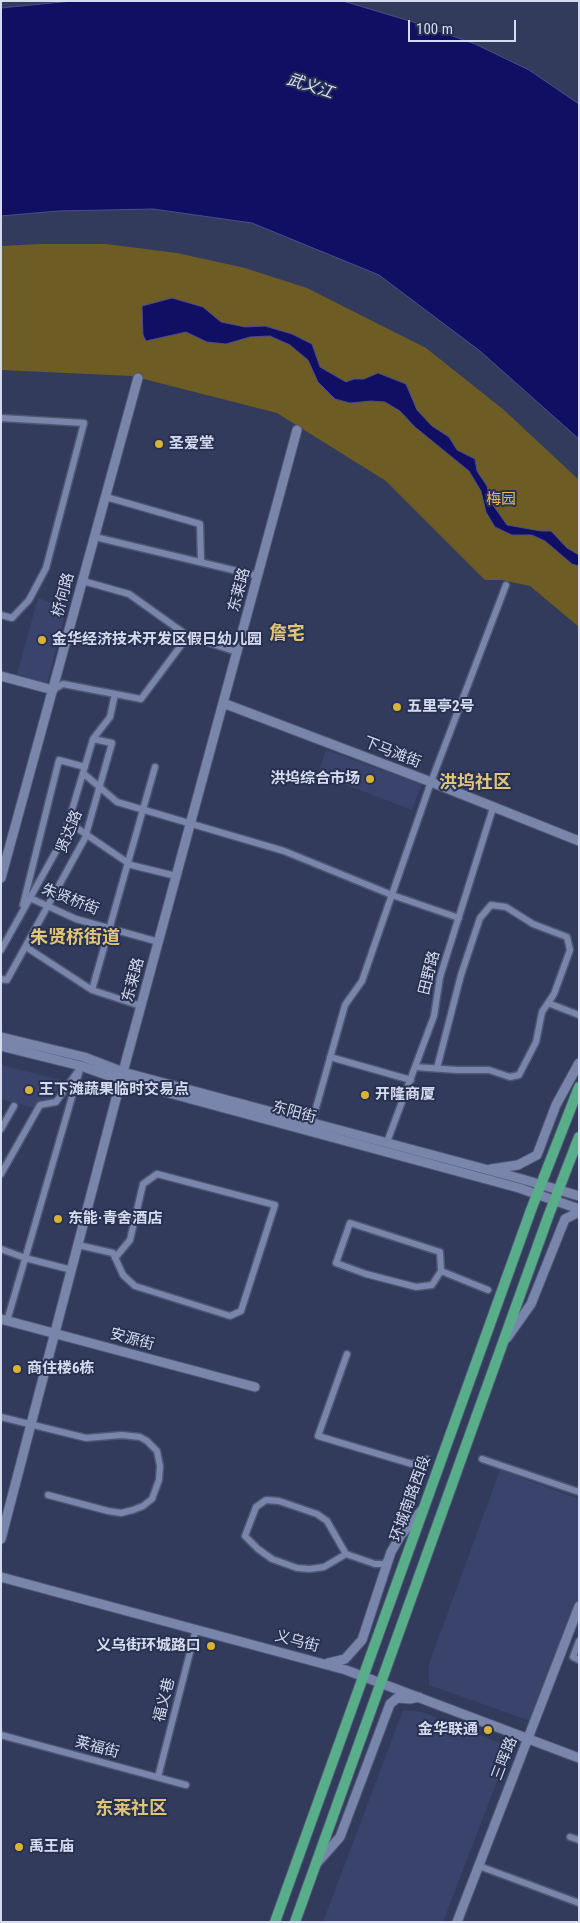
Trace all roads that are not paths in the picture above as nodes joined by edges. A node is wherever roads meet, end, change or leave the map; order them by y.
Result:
1 (138, 378) dead end
2 (1, 418) edge
3 (297, 430) dead end
4 (106, 496) junction
5 (95, 537) junction
6 (201, 562) junction
7 (258, 576) junction
8 (83, 581) junction
9 (506, 585) dead end
10 (1, 615) edge
11 (188, 636) junction
12 (237, 652) junction
13 (1, 676) edge
14 (53, 690) junction
15 (115, 694) junction
16 (223, 703) junction
17 (93, 739) junction
18 (155, 767) dead end
19 (84, 770) junction
20 (431, 782) junction
21 (99, 787) junction
22 (493, 808) junction
23 (142, 810) junction
24 (68, 822) junction
25 (190, 825) junction
26 (86, 833) junction
27 (579, 841) edge
28 (128, 862) junction
29 (176, 876) junction
30 (1, 878) edge
31 (392, 895) junction
32 (30, 898) junction
33 (48, 906) junction
34 (20, 915) junction
35 (459, 918) junction
36 (109, 928) junction
37 (159, 942) junction
38 (26, 947) junction
39 (1, 950) edge
40 (1, 979) edge
41 (92, 990) junction
42 (548, 1003) junction
43 (141, 1006) junction
44 (579, 1015) edge
45 (1, 1037) edge
46 (1, 1046) edge
47 (330, 1057) junction
48 (579, 1063) edge
49 (81, 1066) junction
50 (415, 1067) junction
51 (436, 1068) junction
52 (122, 1076) junction
53 (411, 1080) junction
54 (579, 1088) edge
55 (14, 1106) dead end
56 (312, 1122) junction
57 (1, 1129) edge
58 (579, 1137) edge
59 (387, 1142) junction
60 (488, 1170) junction
61 (1, 1174) edge
62 (539, 1190) junction
63 (559, 1190) junction
64 (579, 1196) edge
65 (554, 1200) junction
66 (579, 1211) edge
67 (78, 1245) junction
68 (1, 1248) edge
69 (24, 1258) junction
70 (115, 1258) junction
71 (72, 1270) junction
72 (441, 1271) junction
73 (488, 1290) dead end
74 (4, 1320) edge
75 (55, 1334) junction
76 (501, 1347) junction
77 (347, 1354) dead end
78 (255, 1388) dead end
79 (1, 1417) edge
80 (31, 1424) junction
81 (427, 1458) dead end
82 (482, 1459) dead end
83 (579, 1492) edge
84 (48, 1495) dead end
85 (423, 1509) junction
86 (1, 1539) edge
87 (346, 1554) junction
88 (390, 1556) junction
89 (1, 1577) edge
90 (579, 1606) edge
91 (196, 1629) junction
92 (579, 1641) edge
93 (579, 1660) edge
94 (325, 1664) junction
95 (363, 1676) junction
96 (381, 1682) junction
97 (420, 1697) junction
98 (1, 1735) edge
99 (527, 1739) junction
100 (579, 1758) edge
101 (158, 1777) junction
102 (186, 1785) dead end
103 (570, 1836) dead end
104 (579, 1840) edge
105 (315, 1865) junction
106 (479, 1866) junction
107 (579, 1903) edge
108 (275, 1922) edge
109 (295, 1922) edge
110 (457, 1922) edge

1 - 4 street, 桥何路
2 - 10 street
3 - 7 street, 东莱路
4 - 5 street, 桥何路
4 - 6 street
5 - 6 street
5 - 8 street, 桥何路
6 - 7 street
7 - 12 street, 东莱路
8 - 11 street
8 - 14 street, 桥何路
9 - 20 street
11 - 12 street
11 - 15 street
12 - 16 street, 东莱路
13 - 14 street
14 - 15 street
14 - 30 street, 桥何路
15 - 17 street
16 - 20 street, 下马滩街
16 - 25 street, 东莱路
17 - 19 street
17 - 21 street, 贤达路
18 - 23 street
19 - 21 street
19 - 24 street
19 - 34 street
20 - 22 street, 下马滩街
20 - 31 street
21 - 23 street
21 - 26 street, 贤达路
22 - 27 street, 下马滩街
22 - 35 street, 田野路
23 - 25 street
23 - 28 street
24 - 26 street
24 - 32 street
25 - 29 street, 东莱路
25 - 31 street
26 - 28 street
26 - 33 street, 贤达路
28 - 29 street
28 - 36 street
29 - 37 street, 东莱路
31 - 35 street
31 - 47 street
32 - 33 street, 朱贤桥街
32 - 34 street
33 - 36 street, 朱贤桥街
33 - 38 street, 贤达路
34 - 39 street
35 - 50 street, 田野路
36 - 37 street, 朱贤桥街
36 - 41 street
37 - 43 street, 东莱路
38 - 40 street, 贤达路
38 - 41 street
41 - 43 street
42 - 44 street
42 - 51 street
42 - 51 street
43 - 52 street, 东莱路
45 - 52 street, 东阳街
46 - 49 street, 东阳街
47 - 53 street
47 - 56 street
48 - 60 street
49 - 52 street, 东阳街
49 - 61 street
49 - 69 street
50 - 51 street
50 - 53 street, 田野路
52 - 56 street, 东阳街
52 - 62 street, 东阳街
52 - 67 street, 东莱路
53 - 59 street, 田野路
54 - 62 main road, 环城南路西段
55 - 57 street
56 - 59 street, 东阳街
58 - 63 main road
59 - 60 street, 东阳街
60 - 62 street, 东阳街
62 - 63 street, 东阳街
62 - 65 street, 东阳街
62 - 85 main road, 环城南路西段
63 - 64 street, 东阳街
63 - 65 main road
65 - 66 street, 东阳街
65 - 76 main road
66 - 76 street
67 - 70 street
67 - 71 street, 东莱路
68 - 69 street
69 - 71 street
69 - 74 street
70 - 70 street
71 - 75 street, 东莱路
72 - 72 street
72 - 73 street
74 - 75 street, 安源街
75 - 78 street, 安源街
75 - 80 street, 东莱路
76 - 96 main road
77 - 81 street
79 - 80 street
80 - 84 street
80 - 86 street, 东莱路
82 - 83 street
85 - 88 street
85 - 95 main road, 环城南路西段
87 - 87 street
87 - 88 street
88 - 94 street
89 - 91 street, 义乌街
90 - 99 street, 三晖路
91 - 94 street, 义乌街
91 - 101 street, 福义巷
92 - 93 street
94 - 95 street, 义乌街
95 - 96 street, 义乌街
95 - 108 main road, 环城南路西段
96 - 97 street, 义乌街
96 - 105 main road
97 - 99 street, 义乌街
97 - 105 street
98 - 101 street, 莱福街
99 - 100 street, 义乌街
99 - 106 street, 三晖路
101 - 102 street, 莱福街
103 - 104 street
105 - 109 main road
106 - 107 street
106 - 110 street, 三晖路

